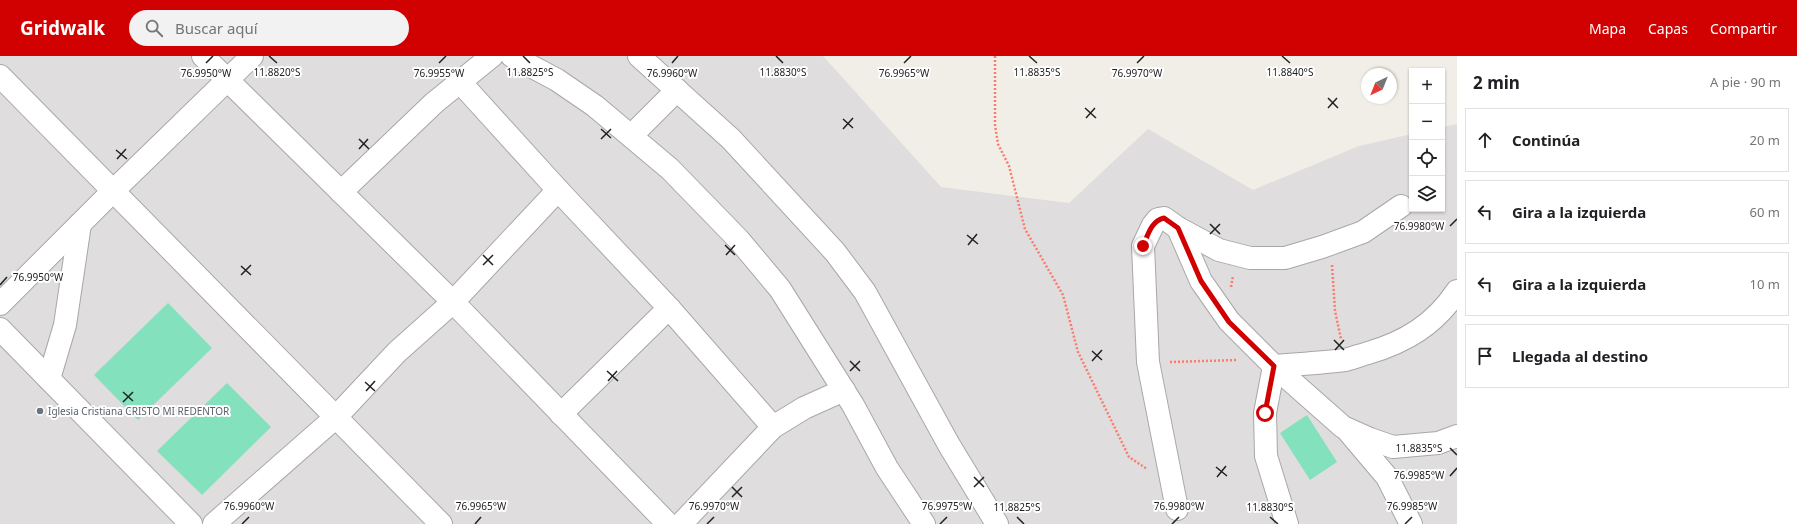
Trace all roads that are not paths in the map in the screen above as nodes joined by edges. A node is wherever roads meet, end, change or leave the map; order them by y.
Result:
1 (202, 56) edge
2 (252, 56) edge
3 (492, 56) edge
4 (512, 56) edge
5 (639, 56) edge
6 (0, 76) edge
7 (227, 80) junction
8 (460, 82) junction
9 (677, 90) junction
10 (632, 136) junction
11 (558, 190) junction
12 (112, 191) junction
13 (341, 192) junction
14 (1401, 206) dead end
15 (80, 224) junction
16 (1178, 228) junction
17 (1457, 291) edge
18 (453, 302) junction
19 (0, 304) edge
20 (669, 308) junction
21 (0, 329) edge
22 (1267, 359) junction
23 (49, 379) junction
24 (844, 390) junction
25 (561, 414) junction
26 (336, 417) junction
27 (773, 426) junction
28 (1343, 426) junction
29 (1457, 436) edge
30 (1177, 509) dead end
31 (191, 524) edge
32 (214, 524) edge
33 (441, 524) edge
34 (668, 524) edge
35 (681, 524) edge
36 (924, 524) edge
37 (997, 524) edge
38 (1287, 524) edge
39 (1411, 524) edge

1 - 7 street
2 - 7 street
3 - 8 street
4 - 10 street
5 - 9 street
6 - 12 street
7 - 12 street
7 - 13 street
8 - 11 street
8 - 13 street
9 - 10 street
9 - 37 street
10 - 24 street
11 - 18 street
11 - 20 street
12 - 15 street
12 - 26 street
13 - 18 street
14 - 16 street
15 - 19 street
15 - 23 street
16 - 22 street
16 - 30 street
17 - 22 street
18 - 25 street
18 - 26 street
20 - 25 street
20 - 27 street
21 - 23 street
22 - 28 street
22 - 38 street
23 - 31 street
24 - 27 street
24 - 36 street
25 - 34 street
26 - 32 street
26 - 33 street
27 - 35 street
28 - 29 street
28 - 39 street

